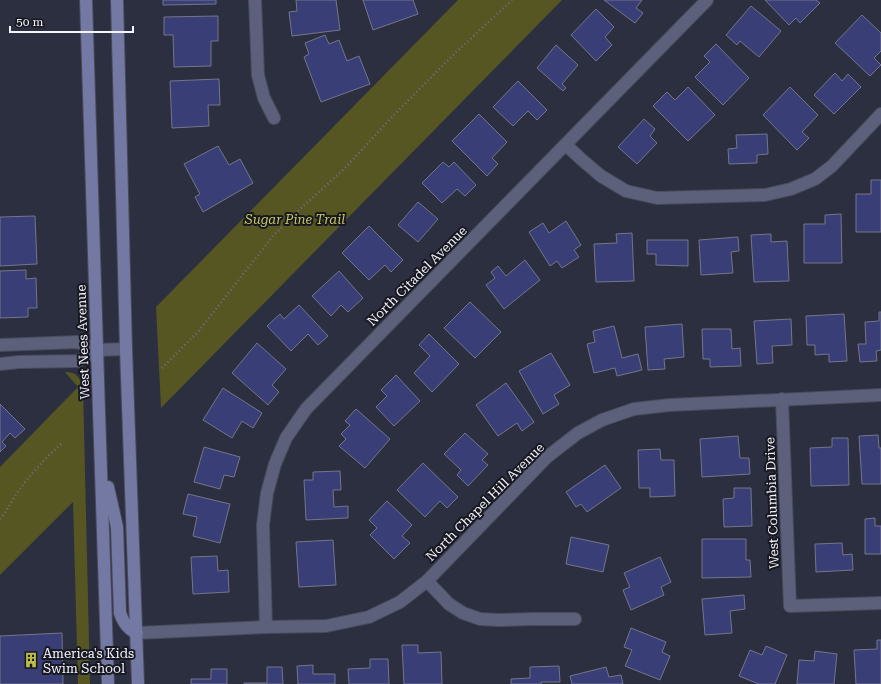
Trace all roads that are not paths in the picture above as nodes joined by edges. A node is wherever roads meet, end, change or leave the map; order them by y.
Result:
1 (86, 0) edge
2 (117, 0) edge
3 (255, 0) edge
4 (707, 0) edge
5 (881, 114) edge
6 (274, 118) dead end
7 (566, 145) junction
8 (0, 345) edge
9 (126, 349) junction
10 (97, 350) junction
11 (0, 364) edge
12 (881, 395) edge
13 (782, 399) junction
14 (101, 461) junction
15 (427, 581) junction
16 (881, 603) edge
17 (575, 619) dead end
18 (266, 627) junction
19 (136, 633) junction
20 (108, 684) edge
21 (138, 684) edge

1 - 10 main road, West Nees Avenue
2 - 9 main road
3 - 6 street
4 - 7 street, North Citadel Avenue
5 - 7 street
7 - 18 street, North Citadel Avenue
8 - 10 street
9 - 10 street
9 - 19 main road
10 - 11 street
10 - 14 main road, West Nees Avenue
12 - 13 street, North Chapel Hill Avenue
13 - 15 street, North Chapel Hill Avenue
13 - 16 street, West Columbia Drive
14 - 19 main road
14 - 20 main road, West Nees Avenue
15 - 17 street
15 - 18 street, North Chapel Hill Avenue
18 - 19 street, North Chapel Hill Avenue
19 - 21 main road

